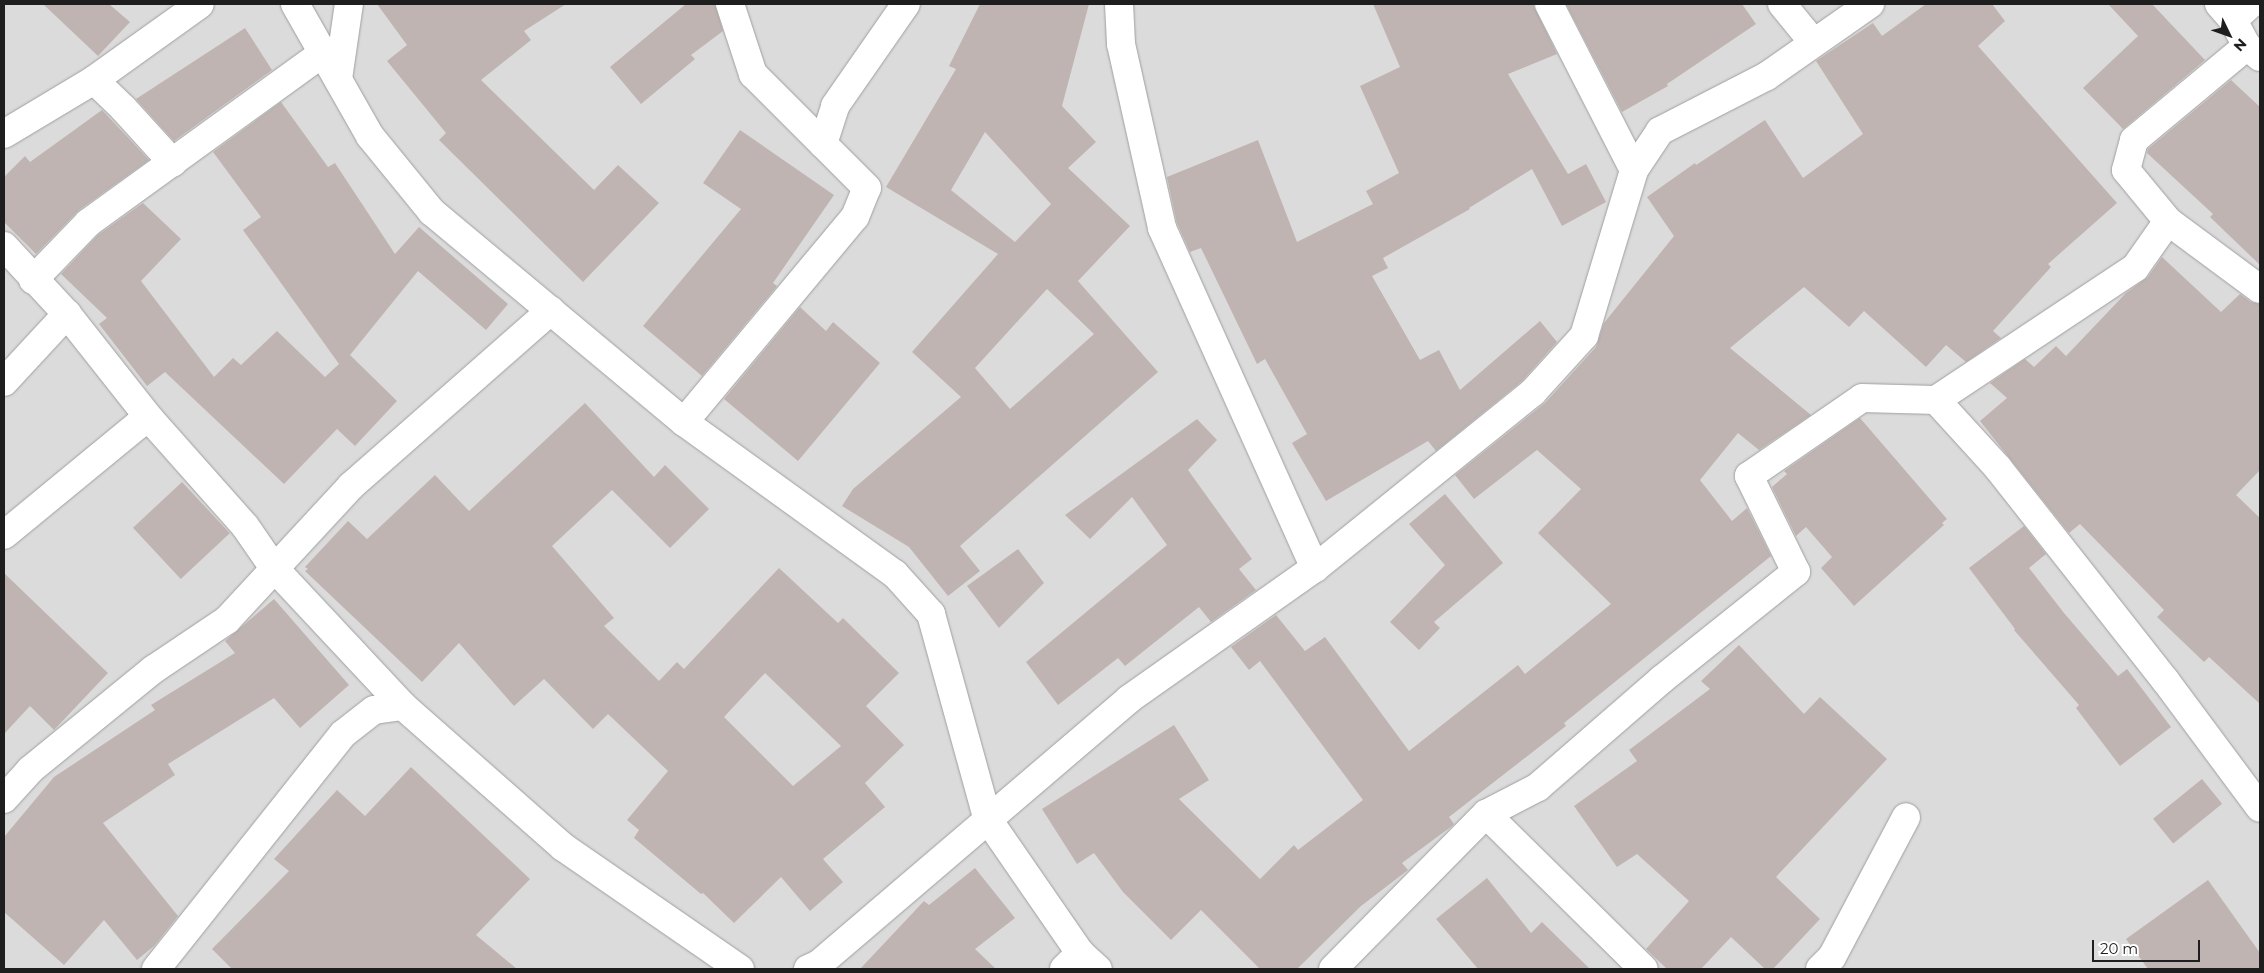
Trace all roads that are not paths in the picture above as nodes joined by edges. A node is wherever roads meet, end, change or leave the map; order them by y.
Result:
1 (200, 4) edge
2 (295, 4) edge
3 (349, 4) edge
4 (730, 4) edge
5 (906, 4) edge
6 (1118, 4) edge
7 (1549, 4) edge
8 (1782, 4) edge
9 (1870, 4) edge
10 (2234, 9) edge
11 (1812, 42) junction
12 (2254, 52) edge
13 (323, 53) junction
14 (338, 79) junction
15 (94, 80) junction
16 (4, 134) edge
17 (823, 144) junction
18 (173, 163) junction
19 (1634, 170) junction
20 (2168, 222) junction
21 (4, 246) edge
22 (33, 280) junction
23 (2260, 289) edge
24 (552, 310) junction
25 (67, 314) junction
26 (4, 382) edge
27 (1936, 400) junction
28 (150, 419) junction
29 (684, 422) junction
30 (4, 535) edge
31 (274, 568) junction
32 (1315, 568) junction
33 (403, 706) junction
34 (4, 799) edge
35 (2260, 808) edge
36 (1486, 814) junction
37 (987, 818) junction
38 (1906, 818) dead end
39 (1081, 964) edge
40 (156, 969) edge
41 (740, 969) edge
42 (808, 969) edge
43 (1333, 969) edge
44 (1644, 969) edge
45 (1820, 969) edge

1 - 15 street
2 - 13 street
3 - 14 street
4 - 17 street
5 - 17 street
6 - 32 street
7 - 19 street
8 - 11 street
9 - 11 street
10 - 12 street
11 - 19 street
12 - 20 street
13 - 14 street
13 - 18 street
14 - 24 street
15 - 16 street
15 - 18 street
17 - 29 street
18 - 22 street
19 - 32 street
20 - 23 street
20 - 27 street
21 - 22 street
22 - 25 street
24 - 29 street
24 - 31 street
25 - 26 street
25 - 28 street
27 - 35 street
27 - 36 street
28 - 30 street
28 - 31 street
29 - 37 street
31 - 33 street
31 - 34 street
32 - 37 street
33 - 40 street
33 - 41 street
36 - 43 street
36 - 44 street
37 - 39 street
37 - 42 street
38 - 45 street

